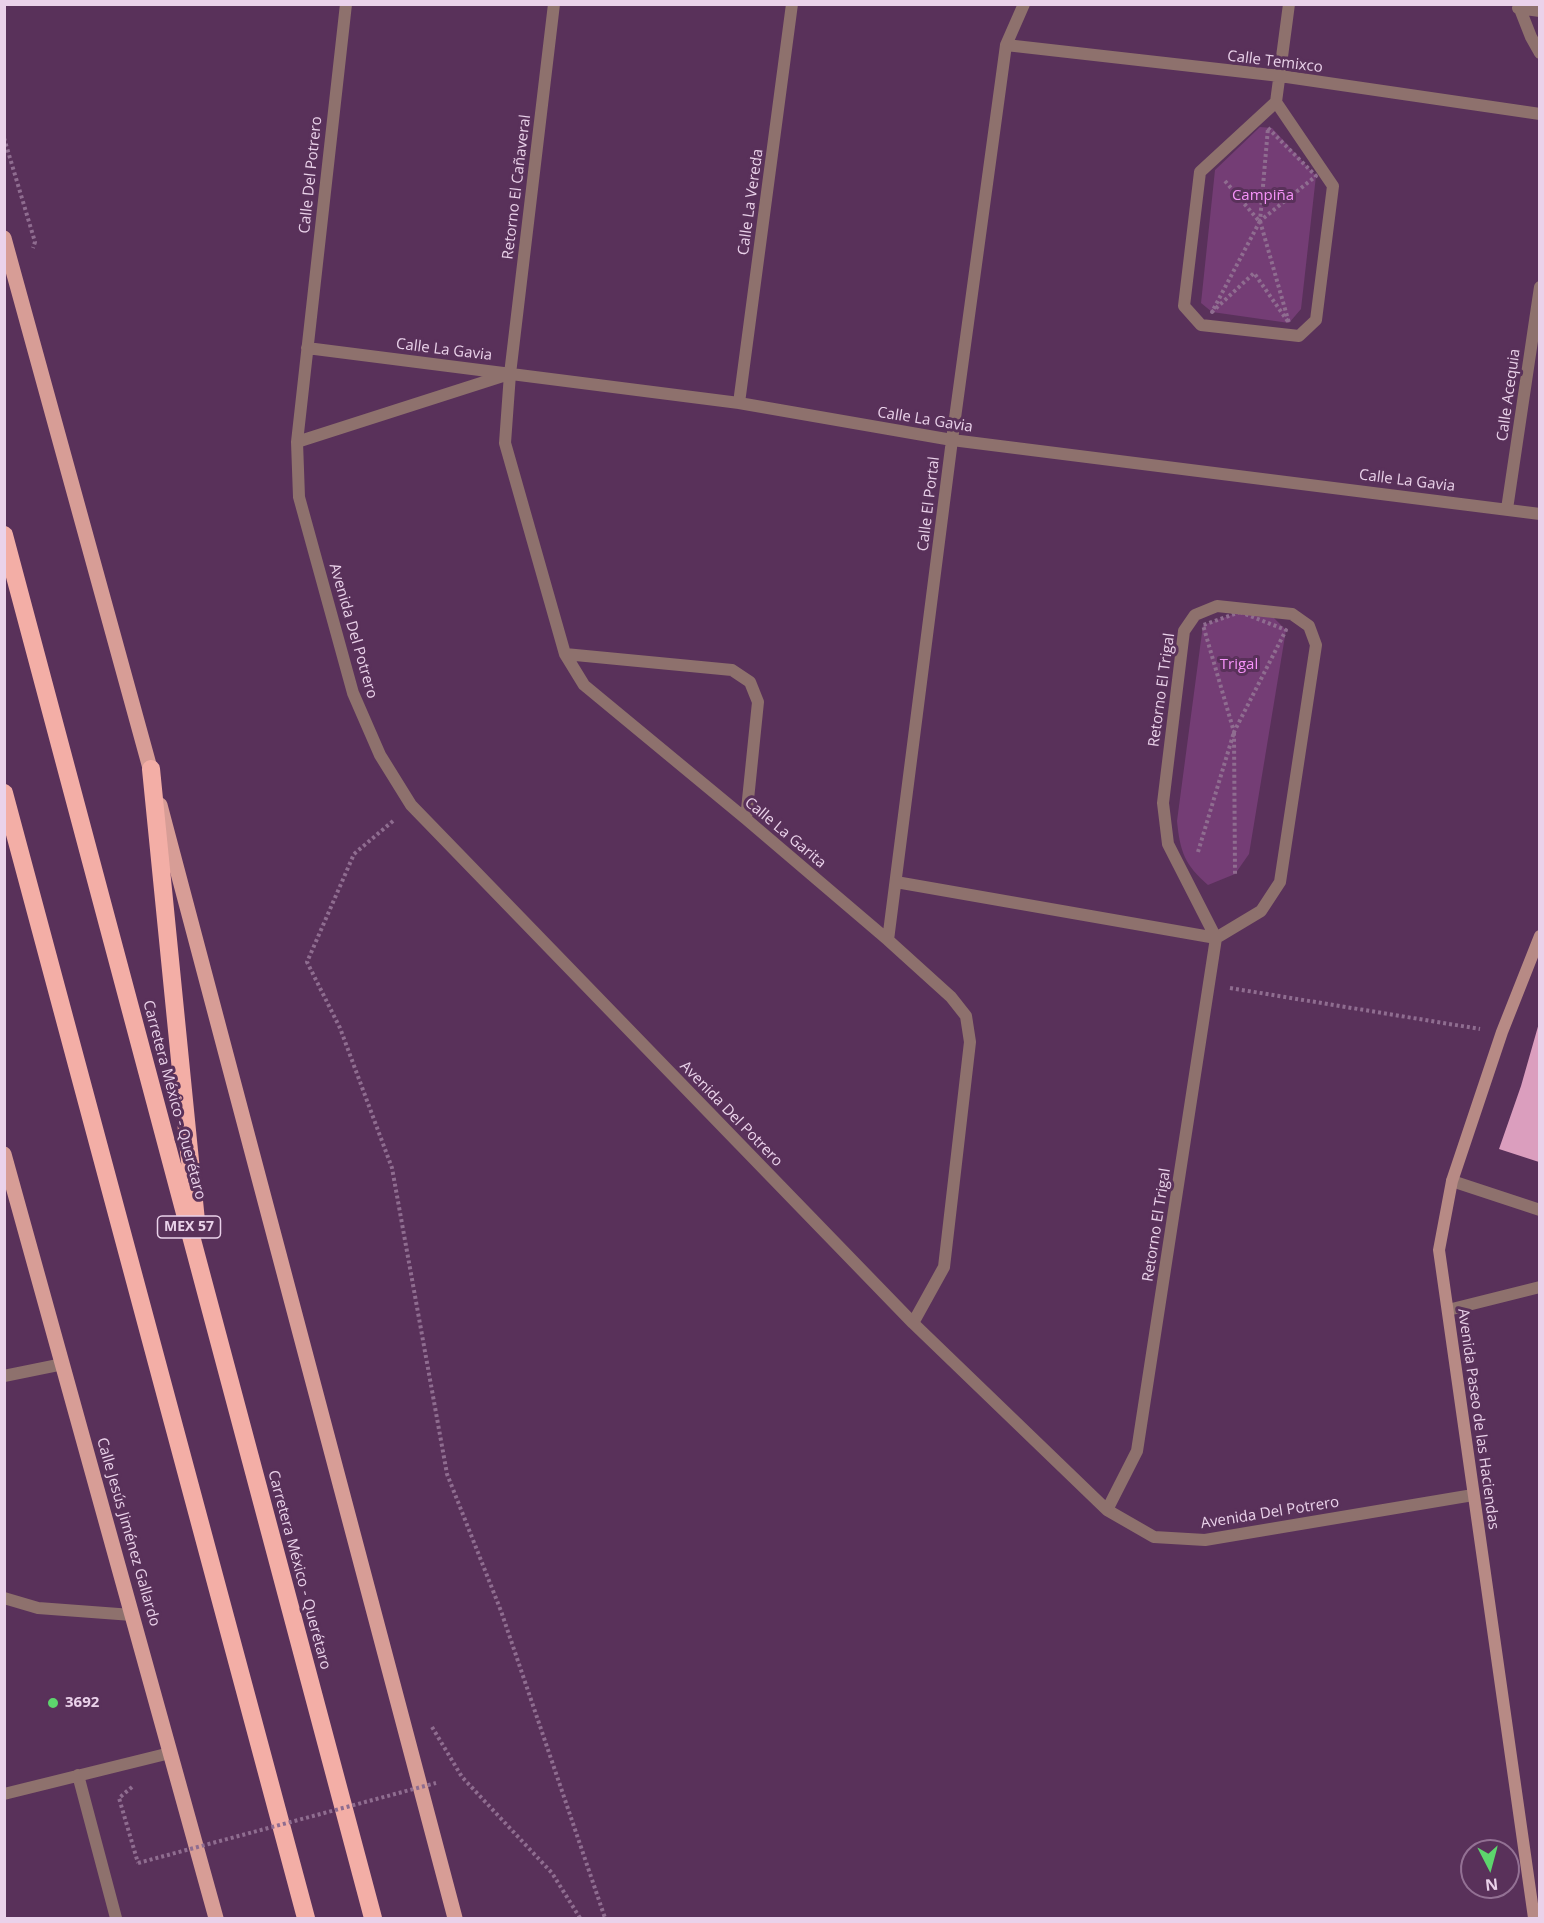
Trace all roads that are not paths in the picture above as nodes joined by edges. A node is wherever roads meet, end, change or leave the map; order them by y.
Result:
1 (346, 4) edge
2 (554, 4) edge
3 (792, 4) edge
4 (1024, 4) edge
5 (1289, 4) edge
6 (1518, 6) edge
7 (1539, 11) edge
8 (1006, 45) junction
9 (1539, 53) edge
10 (1280, 76) junction
11 (1276, 102) junction
12 (1539, 114) edge
13 (4, 238) edge
14 (1539, 286) edge
15 (307, 348) junction
16 (510, 374) junction
17 (739, 403) junction
18 (952, 440) junction
19 (297, 442) junction
20 (1507, 509) junction
21 (1539, 514) edge
22 (4, 535) edge
23 (565, 654) junction
24 (151, 769) junction
25 (4, 793) edge
26 (746, 819) junction
27 (896, 882) junction
28 (1539, 936) edge
29 (1216, 938) junction
30 (888, 940) junction
31 (4, 1154) edge
32 (1452, 1180) junction
33 (1539, 1210) edge
34 (202, 1276) junction
35 (1539, 1287) edge
36 (1448, 1310) junction
37 (913, 1323) junction
38 (63, 1364) junction
39 (4, 1376) edge
40 (1473, 1495) junction
41 (1107, 1510) junction
42 (4, 1598) edge
43 (132, 1615) junction
44 (170, 1753) junction
45 (78, 1775) junction
46 (4, 1794) edge
47 (116, 1918) edge
48 (216, 1918) edge
49 (306, 1918) edge
50 (373, 1918) edge
51 (455, 1918) edge
52 (1534, 1918) edge

1 - 15 street, Calle Del Potrero
2 - 16 street, Retorno El Cañaveral
3 - 17 street, Calle La Vereda
4 - 8 street, Calle El Portal
5 - 10 street
6 - 7 street
6 - 9 street
8 - 10 street, Calle Temixco
8 - 18 street, Calle El Portal
10 - 11 street
10 - 12 street, Calle Temixco
11 - 11 street
13 - 24 main road
14 - 20 street, Calle Acequia
15 - 16 street, Calle La Gavia
15 - 19 street, Avenida Del Potrero
16 - 17 street, Calle La Gavia
16 - 19 street
16 - 23 street, Calle La Garita
17 - 18 street, Calle La Gavia
18 - 20 street, Calle La Gavia
18 - 27 street, Calle El Portal
19 - 37 street, Avenida Del Potrero
20 - 21 street, Calle La Gavia
22 - 34 highway, Carretera México - Querétaro / MEX 57
23 - 26 street, Calle La Garita
23 - 26 street
24 - 34 highway
24 - 51 main road
25 - 49 highway
26 - 30 street, Calle La Garita
27 - 29 street
27 - 30 street, Calle El Portal
28 - 32 street, Avenida Paseo de las Haciendas
29 - 29 street, Retorno El Trigal
29 - 41 street, Retorno El Trigal
30 - 37 street, Calle La Garita
31 - 38 main road, Calle Jesús Jiménez Gallardo
32 - 33 street
32 - 36 street, Avenida Paseo de las Haciendas
34 - 50 highway, Carretera México - Querétaro / MEX 57
35 - 36 street
36 - 40 street, Avenida Paseo de las Haciendas
37 - 41 street, Avenida Del Potrero
38 - 39 street
38 - 43 main road, Calle Jesús Jiménez Gallardo
40 - 41 street, Avenida Del Potrero
40 - 52 street, Avenida Paseo de las Haciendas
42 - 43 street
43 - 44 main road, Calle Jesús Jiménez Gallardo
44 - 45 street
44 - 48 main road, Calle Jesús Jiménez Gallardo
45 - 46 street
45 - 47 street

